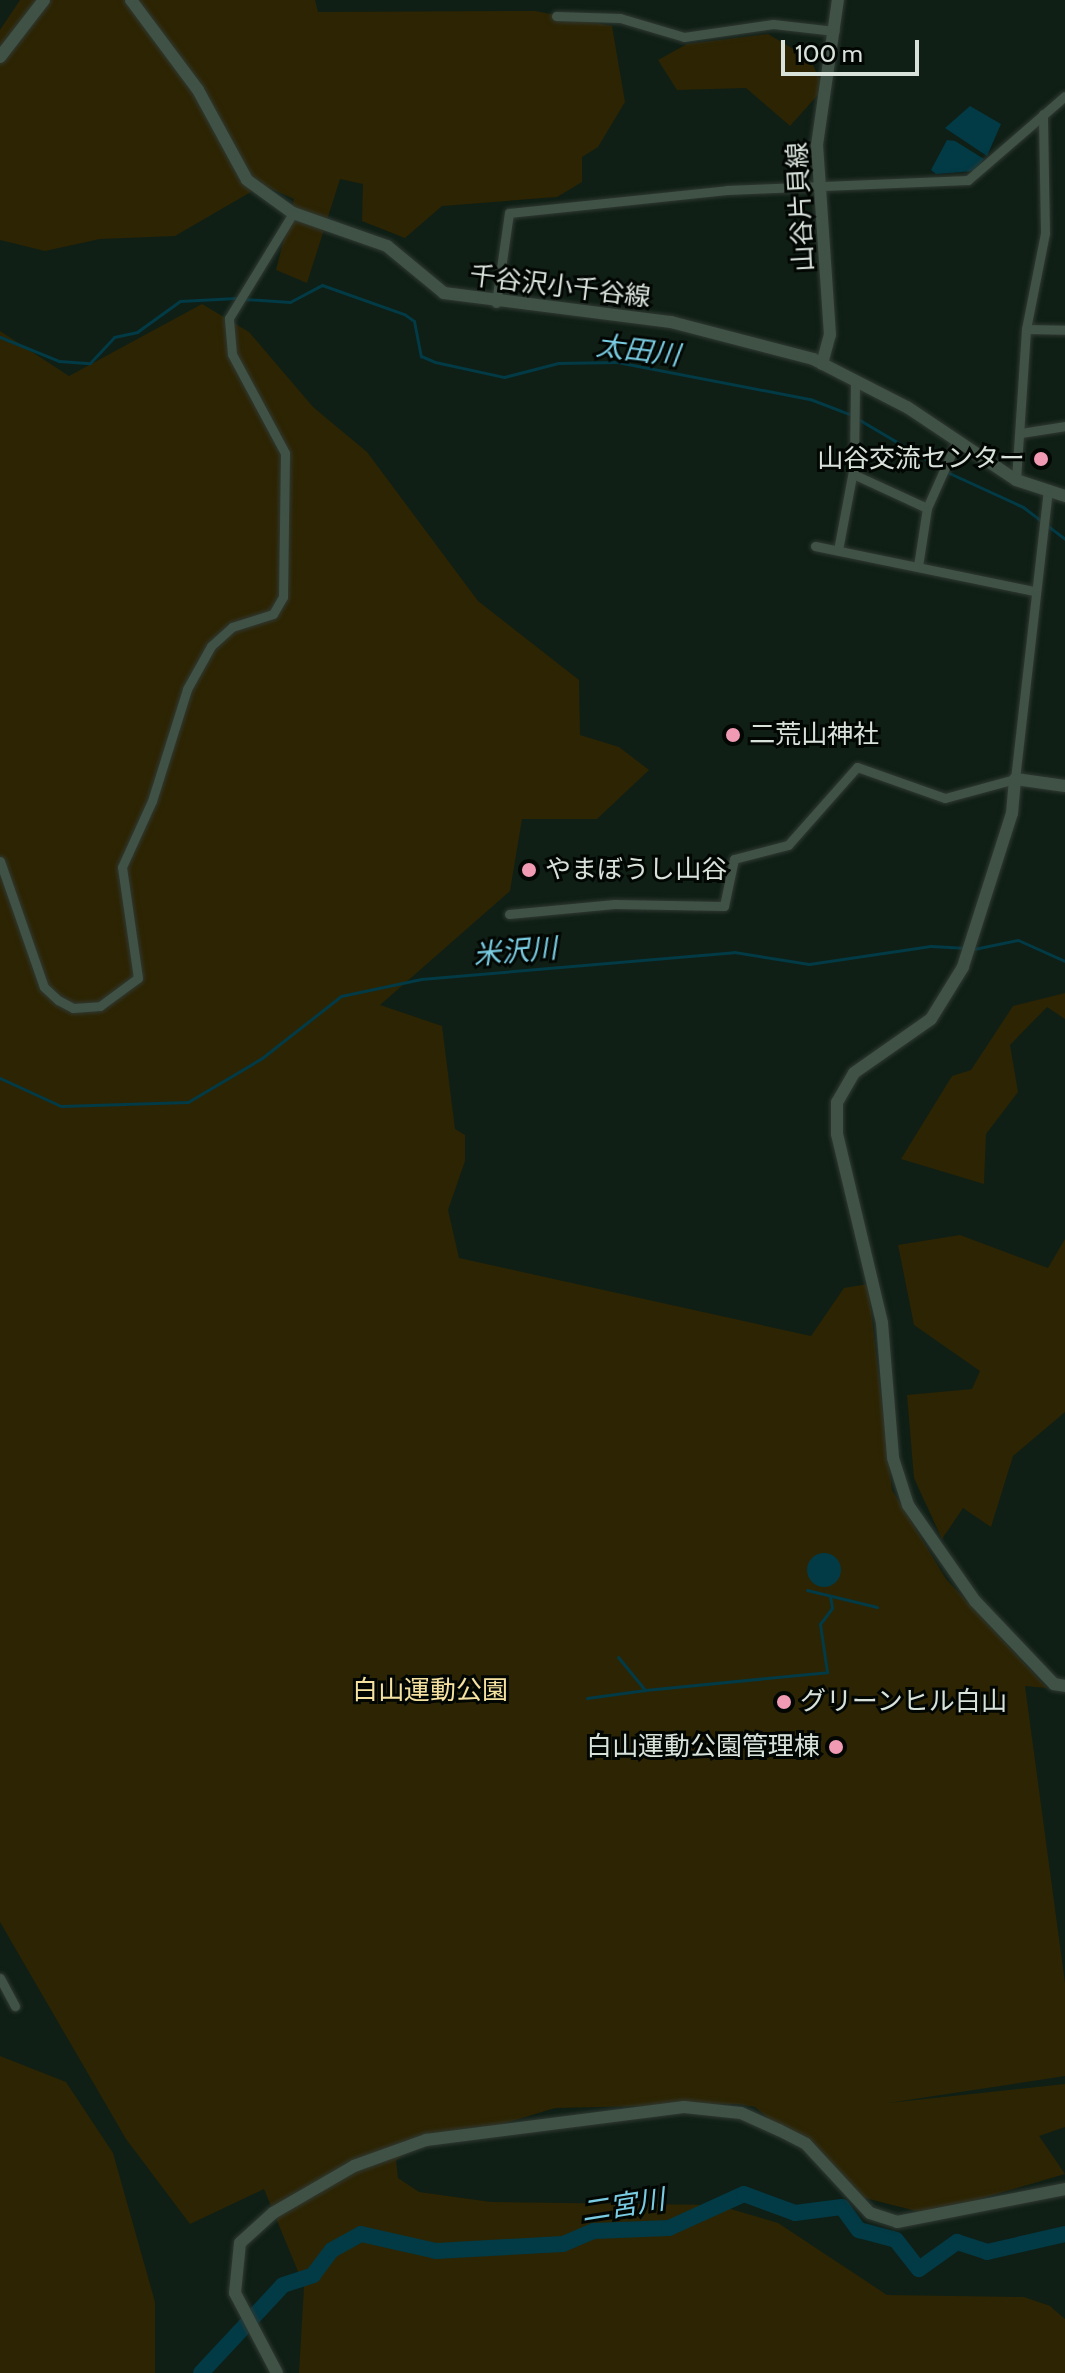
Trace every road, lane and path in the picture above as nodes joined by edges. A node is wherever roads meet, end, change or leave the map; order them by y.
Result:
1 (44, 0) edge
2 (131, 0) edge
3 (838, 0) edge
4 (556, 16) dead end
5 (835, 31) junction
6 (0, 57) edge
7 (1065, 96) edge
8 (1043, 114) junction
9 (818, 187) junction
10 (293, 213) junction
11 (496, 303) junction
12 (1026, 329) junction
13 (1065, 330) edge
14 (822, 364) junction
15 (855, 380) junction
16 (1065, 426) edge
17 (1021, 433) junction
18 (957, 441) junction
19 (853, 474) junction
20 (1016, 480) junction
21 (1048, 491) junction
22 (1065, 496) edge
23 (927, 508) junction
24 (815, 546) dead end
25 (838, 550) junction
26 (918, 566) junction
27 (1034, 591) junction
28 (1015, 779) junction
29 (1065, 786) edge
30 (0, 861) edge
31 (509, 914) dead end
32 (1065, 1686) edge
33 (0, 1978) edge
34 (15, 2006) dead end
35 (1065, 2189) edge
36 (277, 2373) edge

1 - 6 street
2 - 10 street, 千谷沢小千谷線
3 - 5 street, 山谷片貝線
4 - 5 street
5 - 9 street, 山谷片貝線
7 - 8 street
8 - 9 street
8 - 12 street
9 - 11 street
9 - 14 street, 山谷片貝線
10 - 11 street, 千谷沢小千谷線
10 - 30 street
11 - 14 street, 千谷沢小千谷線
12 - 13 street
12 - 17 street
14 - 15 street, 千谷沢小千谷線
15 - 18 street, 千谷沢小千谷線
15 - 19 street
16 - 17 street
17 - 20 street
18 - 20 street, 千谷沢小千谷線
18 - 23 street
19 - 23 street
19 - 25 street
20 - 21 street, 千谷沢小千谷線
21 - 22 street, 千谷沢小千谷線
21 - 27 street
23 - 26 street
24 - 25 street
25 - 26 street
26 - 27 street
27 - 28 street
28 - 29 street
28 - 31 street
28 - 32 street
33 - 34 street
35 - 36 street

